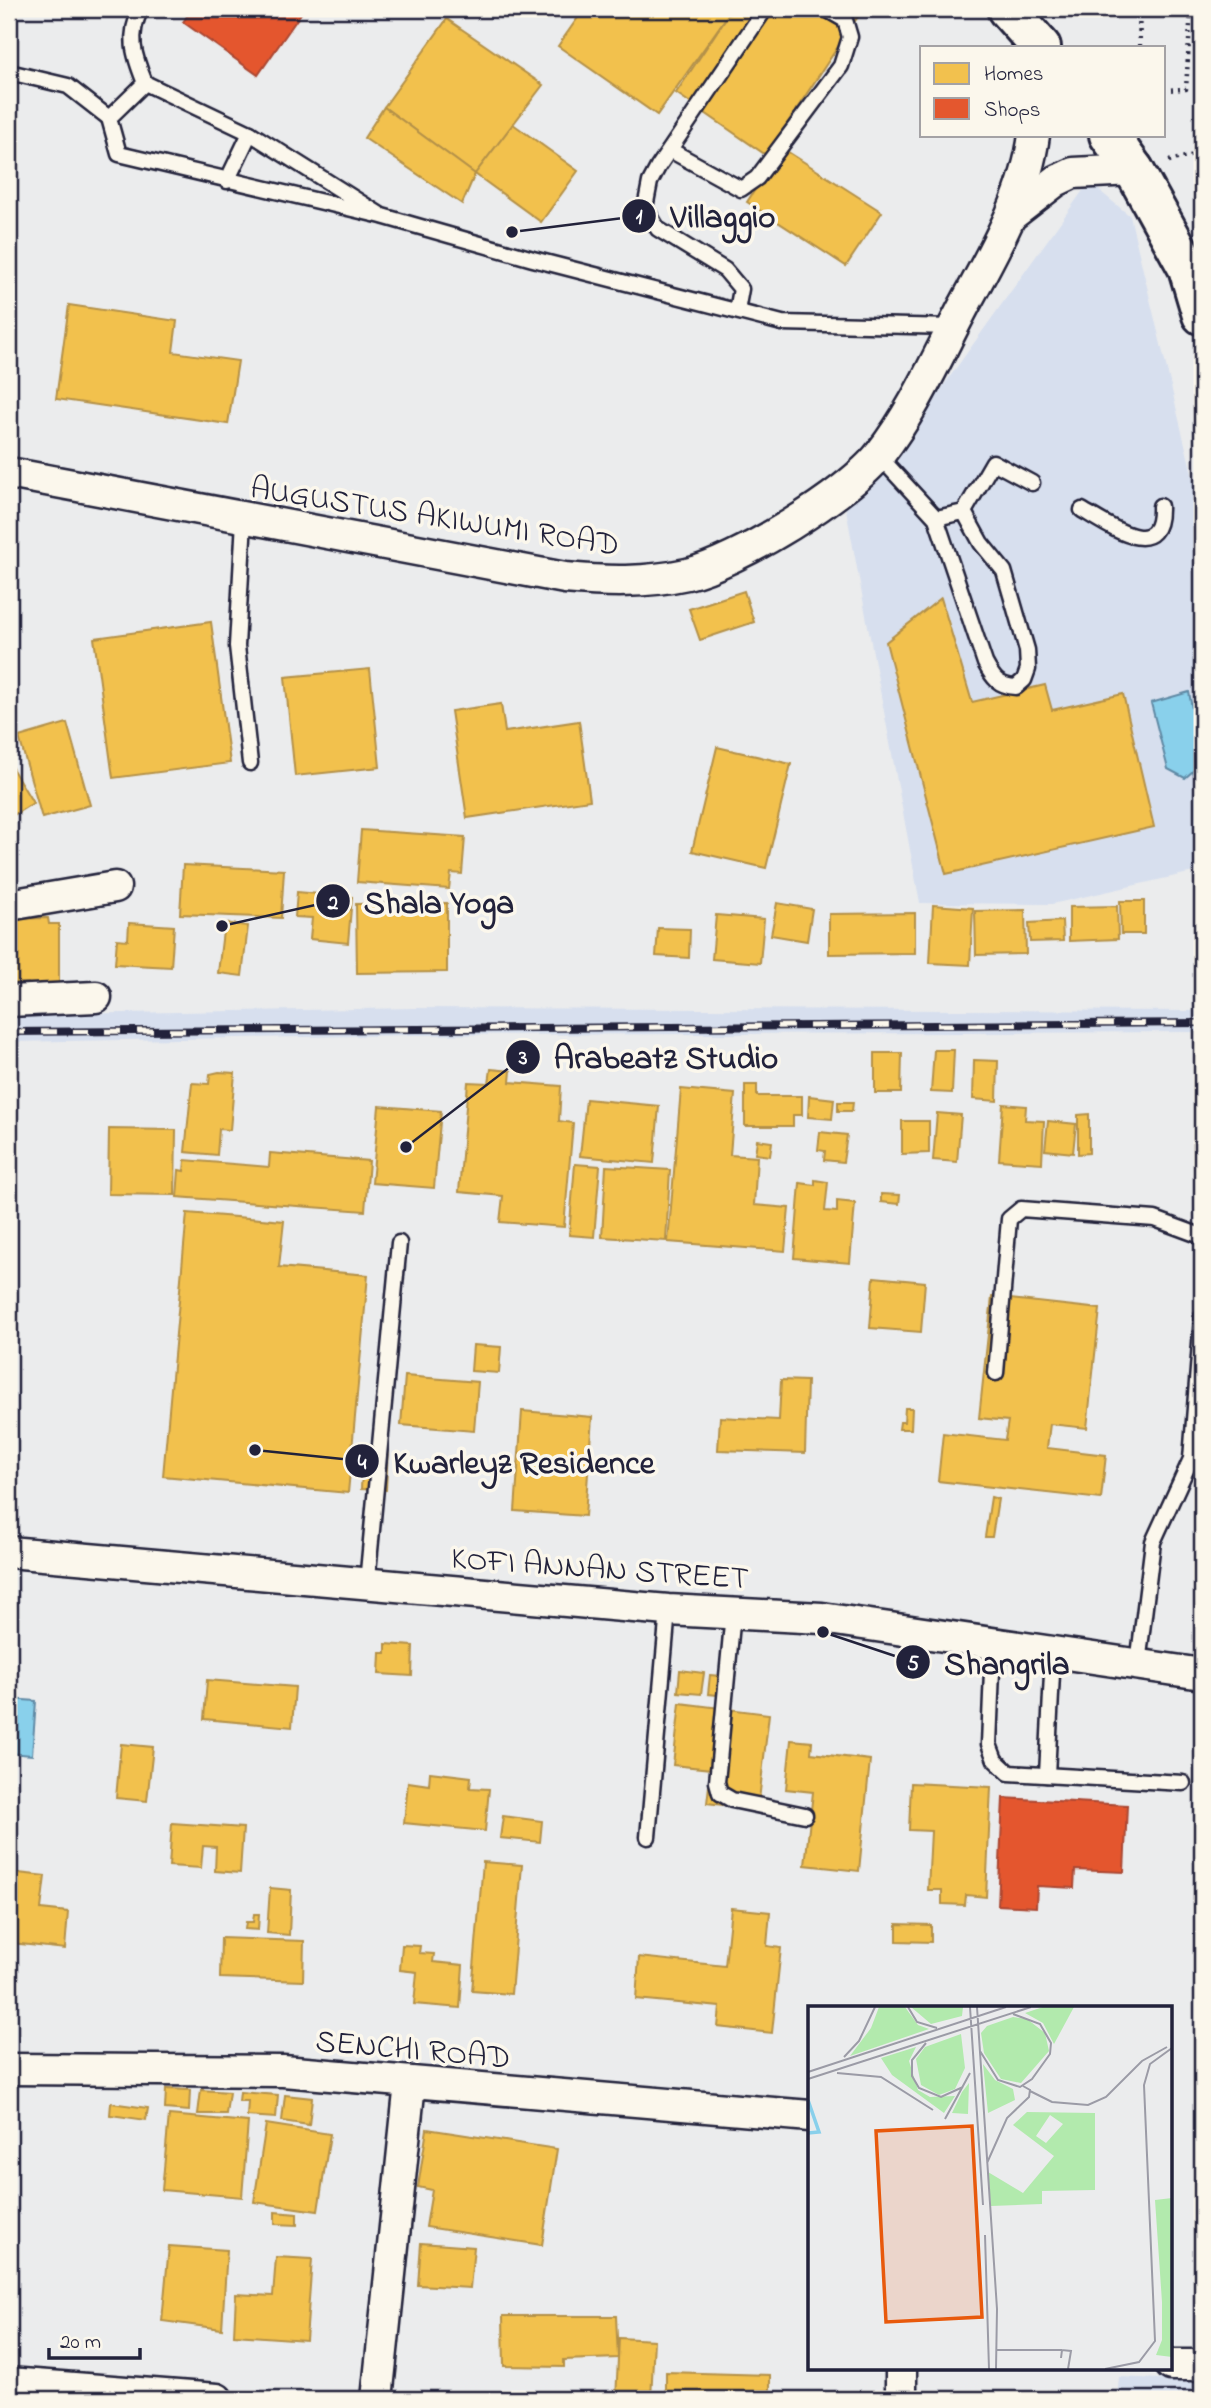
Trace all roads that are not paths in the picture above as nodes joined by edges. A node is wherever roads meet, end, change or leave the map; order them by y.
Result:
1 (141, 9) edge
2 (765, 9) edge
3 (825, 9) edge
4 (1016, 24) edge
5 (1040, 46) edge
6 (9, 72) edge
7 (145, 83) junction
8 (109, 118) junction
9 (250, 133) junction
10 (1034, 136) edge
11 (1110, 136) edge
12 (670, 150) junction
13 (1134, 170) junction
14 (227, 181) junction
15 (1012, 215) junction
16 (382, 216) junction
17 (737, 311) junction
18 (1202, 314) edge
19 (953, 327) junction
20 (879, 456) junction
21 (9, 473) edge
22 (1032, 483) dead end
23 (1160, 506) dead end
24 (1082, 510) dead end
25 (964, 512) junction
26 (936, 518) junction
27 (244, 520) junction
28 (250, 763) dead end
29 (115, 887) dead end
30 (9, 905) edge
31 (96, 997) dead end
32 (9, 1001) edge
33 (1202, 1239) edge
34 (399, 1243) dead end
35 (1202, 1317) edge
36 (996, 1373) dead end
37 (9, 1552) edge
38 (367, 1583) junction
39 (668, 1610) junction
40 (733, 1613) junction
41 (993, 1646) junction
42 (1054, 1653) junction
43 (1138, 1664) junction
44 (1196, 1669) edge
45 (1047, 1775) junction
46 (1184, 1783) dead end
47 (806, 1815) dead end
48 (648, 1837) dead end
49 (9, 2069) edge
50 (410, 2082) junction
51 (808, 2116) edge
52 (901, 2370) edge
53 (9, 2383) edge
54 (217, 2399) edge
55 (377, 2399) edge
56 (901, 2399) edge

1 - 7 lane
2 - 12 lane
3 - 12 lane
4 - 5 main road
6 - 8 lane
7 - 8 lane
7 - 9 lane
8 - 14 lane
9 - 14 lane
9 - 16 lane
10 - 15 street, AUGUSTUS AKIWUMI ROAD
11 - 13 main road
12 - 17 lane
13 - 15 street, AUGUSTUS AKIWUMI ROAD
13 - 18 main road
14 - 16 lane
15 - 19 street, AUGUSTUS AKIWUMI ROAD
16 - 17 lane
17 - 19 lane
19 - 20 street, AUGUSTUS AKIWUMI ROAD
20 - 26 lane
20 - 27 street, AUGUSTUS AKIWUMI ROAD
21 - 27 street, AUGUSTUS AKIWUMI ROAD
22 - 25 lane
23 - 24 lane
25 - 26 lane
25 - 26 lane
27 - 28 lane
29 - 30 street
31 - 32 street
33 - 36 lane
34 - 38 lane
35 - 43 lane
37 - 38 street, KOFI ANNAN STREET
38 - 39 street, KOFI ANNAN STREET
39 - 40 street, KOFI ANNAN STREET
39 - 48 lane
40 - 41 street, KOFI ANNAN STREET
40 - 47 lane
41 - 42 street, KOFI ANNAN STREET
41 - 45 lane
42 - 43 street, KOFI ANNAN STREET
42 - 45 lane
43 - 44 street, KOFI ANNAN STREET
45 - 46 lane
49 - 50 street, SENCHI ROAD
50 - 51 street, SENCHI ROAD
50 - 55 street
52 - 56 street
53 - 54 street

